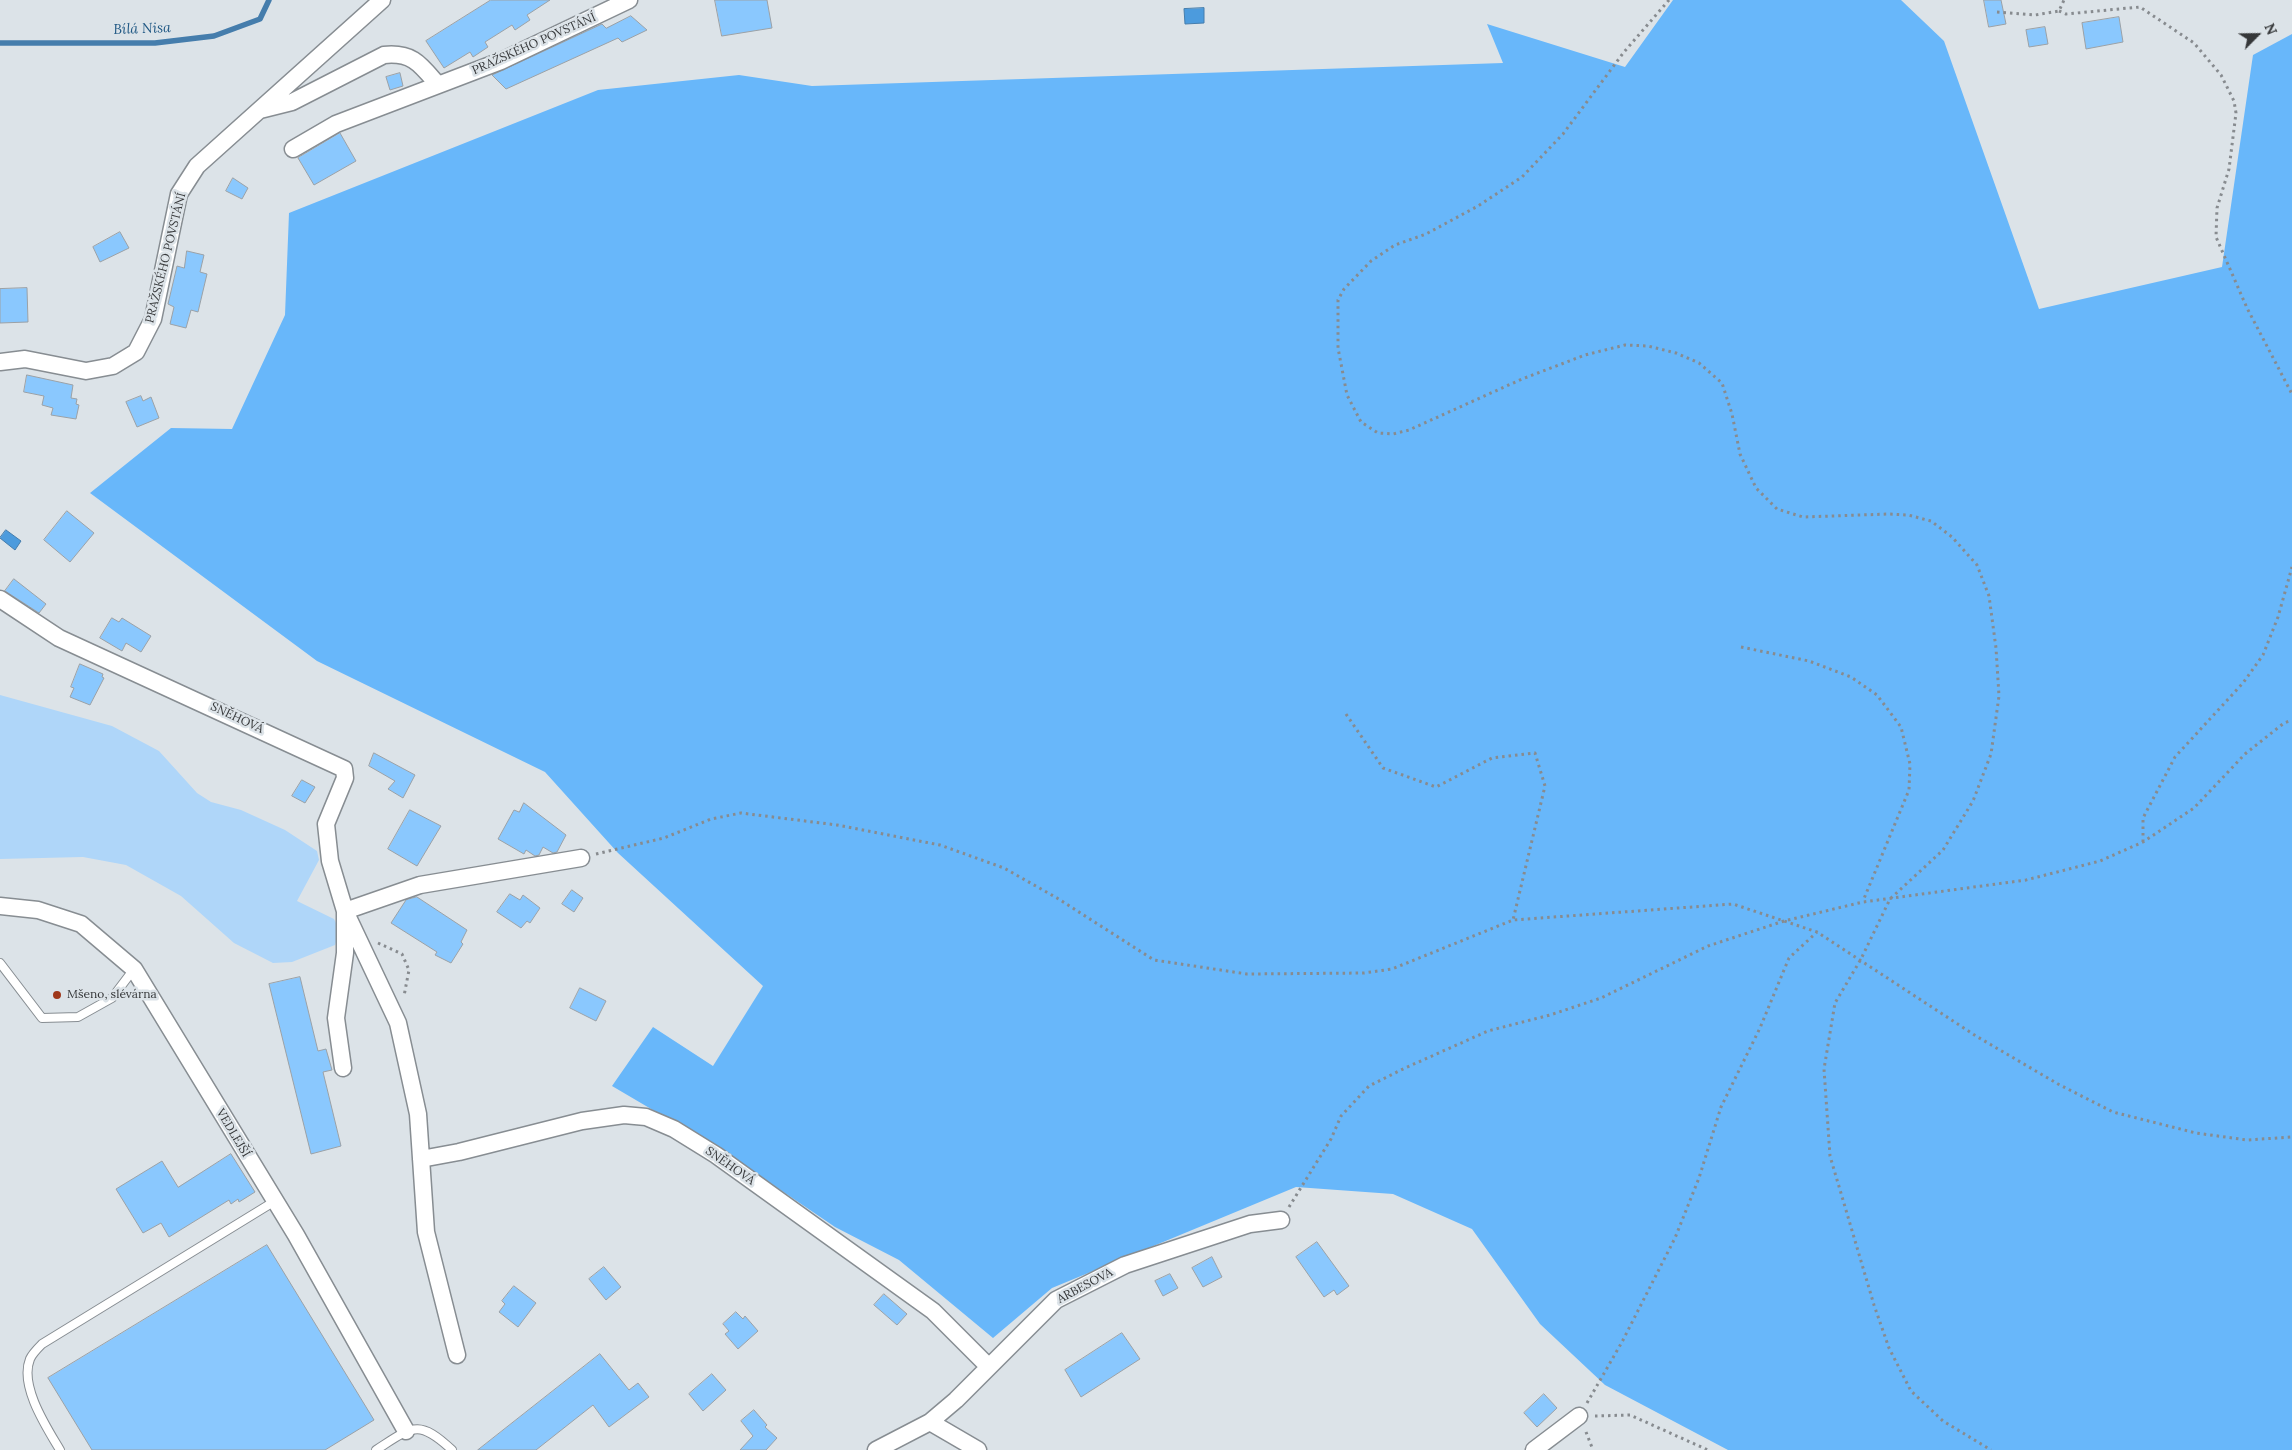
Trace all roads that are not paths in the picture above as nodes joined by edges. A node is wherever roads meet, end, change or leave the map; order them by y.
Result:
1 (382, 0) edge
2 (629, 0) edge
3 (438, 85) junction
4 (257, 110) junction
5 (293, 149) dead end
6 (0, 362) edge
7 (0, 599) edge
8 (581, 858) road end
9 (0, 906) edge
10 (344, 910) junction
11 (0, 963) edge
12 (134, 969) junction
13 (343, 1068) dead end
14 (421, 1159) junction
15 (275, 1201) junction
16 (1281, 1220) road end
17 (457, 1355) dead end
18 (988, 1366) junction
19 (1579, 1416) road end
20 (930, 1422) junction
21 (406, 1431) junction
22 (60, 1450) edge
23 (376, 1450) edge
24 (452, 1450) edge
25 (876, 1450) edge
26 (978, 1450) edge
27 (1534, 1450) edge

1 - 4 street, PRAŽSKÉHO POVSTÁNÍ
2 - 3 street, PRAŽSKÉHO POVSTÁNÍ
3 - 4 street
3 - 5 street, PRAŽSKÉHO POVSTÁNÍ
4 - 6 street, PRAŽSKÉHO POVSTÁNÍ
7 - 10 street, SNĚHOVÁ
8 - 10 street
9 - 12 street, VEDLEJŠÍ
10 - 13 street, SNĚHOVÁ
10 - 14 street, SNĚHOVÁ
11 - 12 lane
12 - 15 street, VEDLEJŠÍ
14 - 17 street, SNĚHOVÁ
14 - 18 street, SNĚHOVÁ
15 - 21 street, VEDLEJŠÍ
15 - 22 lane
16 - 18 street, ARBESOVA
18 - 20 street, ARBESOVA
19 - 27 street
20 - 25 street, ARBESOVA
20 - 26 street
21 - 23 lane
21 - 24 lane

